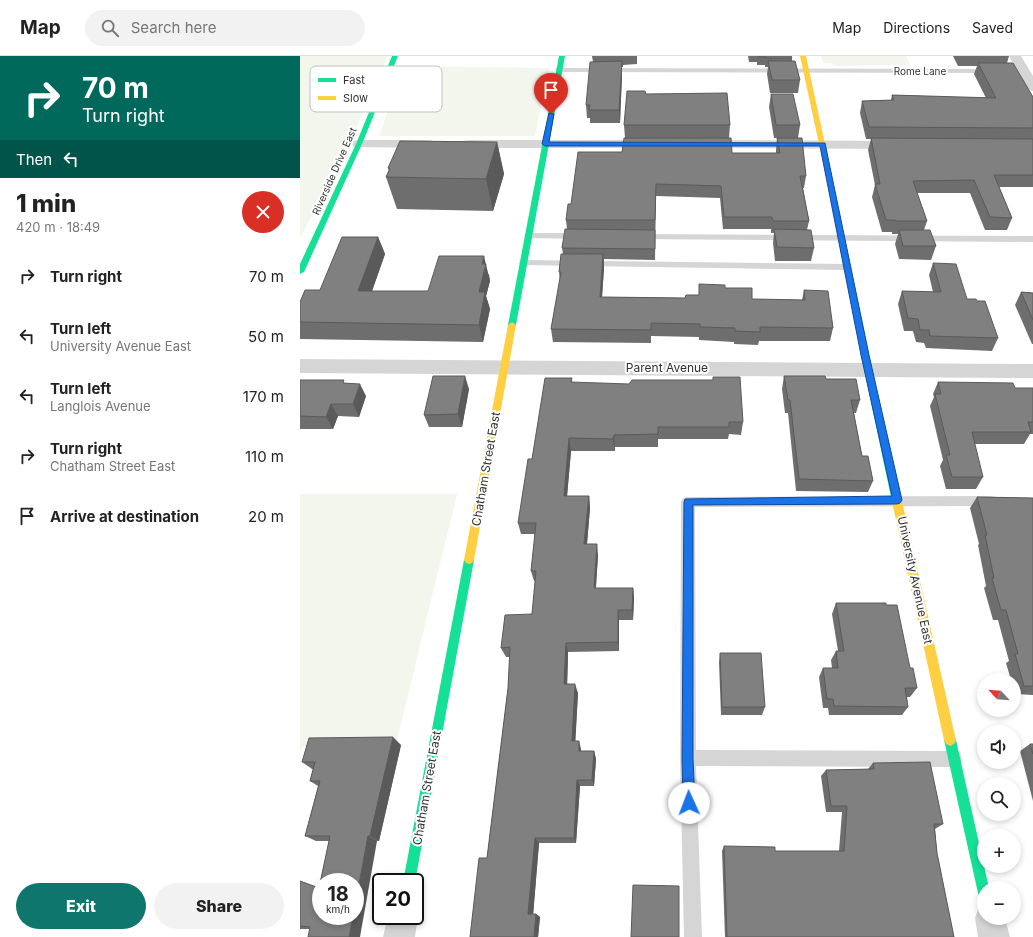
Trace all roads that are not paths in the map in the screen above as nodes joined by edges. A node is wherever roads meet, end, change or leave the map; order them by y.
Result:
1 (395, 56) edge
2 (562, 56) edge
3 (803, 56) edge
4 (1015, 56) edge
5 (391, 66) edge
6 (559, 70) junction
7 (806, 71) junction
8 (1002, 71) edge
9 (1024, 71) edge
10 (1033, 87) edge
11 (372, 112) edge
12 (359, 144) junction
13 (545, 144) junction
14 (670, 144) edge
15 (685, 144) edge
16 (823, 144) junction
17 (916, 145) edge
18 (529, 236) junction
19 (591, 236) edge
20 (631, 237) edge
21 (842, 239) junction
22 (1033, 239) edge
23 (524, 263) junction
24 (847, 267) junction
25 (300, 272) edge
26 (300, 366) edge
27 (504, 367) junction
28 (868, 370) junction
29 (1033, 371) edge
30 (897, 500) junction
31 (1002, 501) edge
32 (688, 758) junction
33 (954, 759) junction
34 (411, 873) edge
35 (981, 881) edge
36 (401, 925) edge
37 (991, 925) edge
38 (399, 937) edge
39 (693, 937) edge
40 (994, 937) edge

1 - 5 street, Riverside Drive East
2 - 6 street, Chatham Street East
3 - 7 street, University Avenue East
4 - 9 street
6 - 7 lane, Rome Lane
6 - 13 street, Chatham Street East
7 - 8 lane, Rome Lane
7 - 16 street, University Avenue East
9 - 10 street
11 - 12 street, Riverside Drive East
12 - 13 street
12 - 25 street, Riverside Drive East
13 - 14 street
13 - 18 street, Chatham Street East
15 - 16 street
16 - 17 street
16 - 21 street, University Avenue East
18 - 19 lane
18 - 23 street, Chatham Street East
20 - 21 lane
21 - 22 lane
21 - 24 street, University Avenue East
23 - 24 lane
23 - 27 street, Chatham Street East
24 - 28 street, University Avenue East
26 - 27 street, Parent Avenue
27 - 28 street, Parent Avenue
27 - 34 street, Chatham Street East
28 - 29 street, Parent Avenue
28 - 30 street, University Avenue East
30 - 31 lane
30 - 32 lane
30 - 33 street, University Avenue East
32 - 33 lane
32 - 39 lane
33 - 35 street, University Avenue East
36 - 38 street
37 - 40 street

